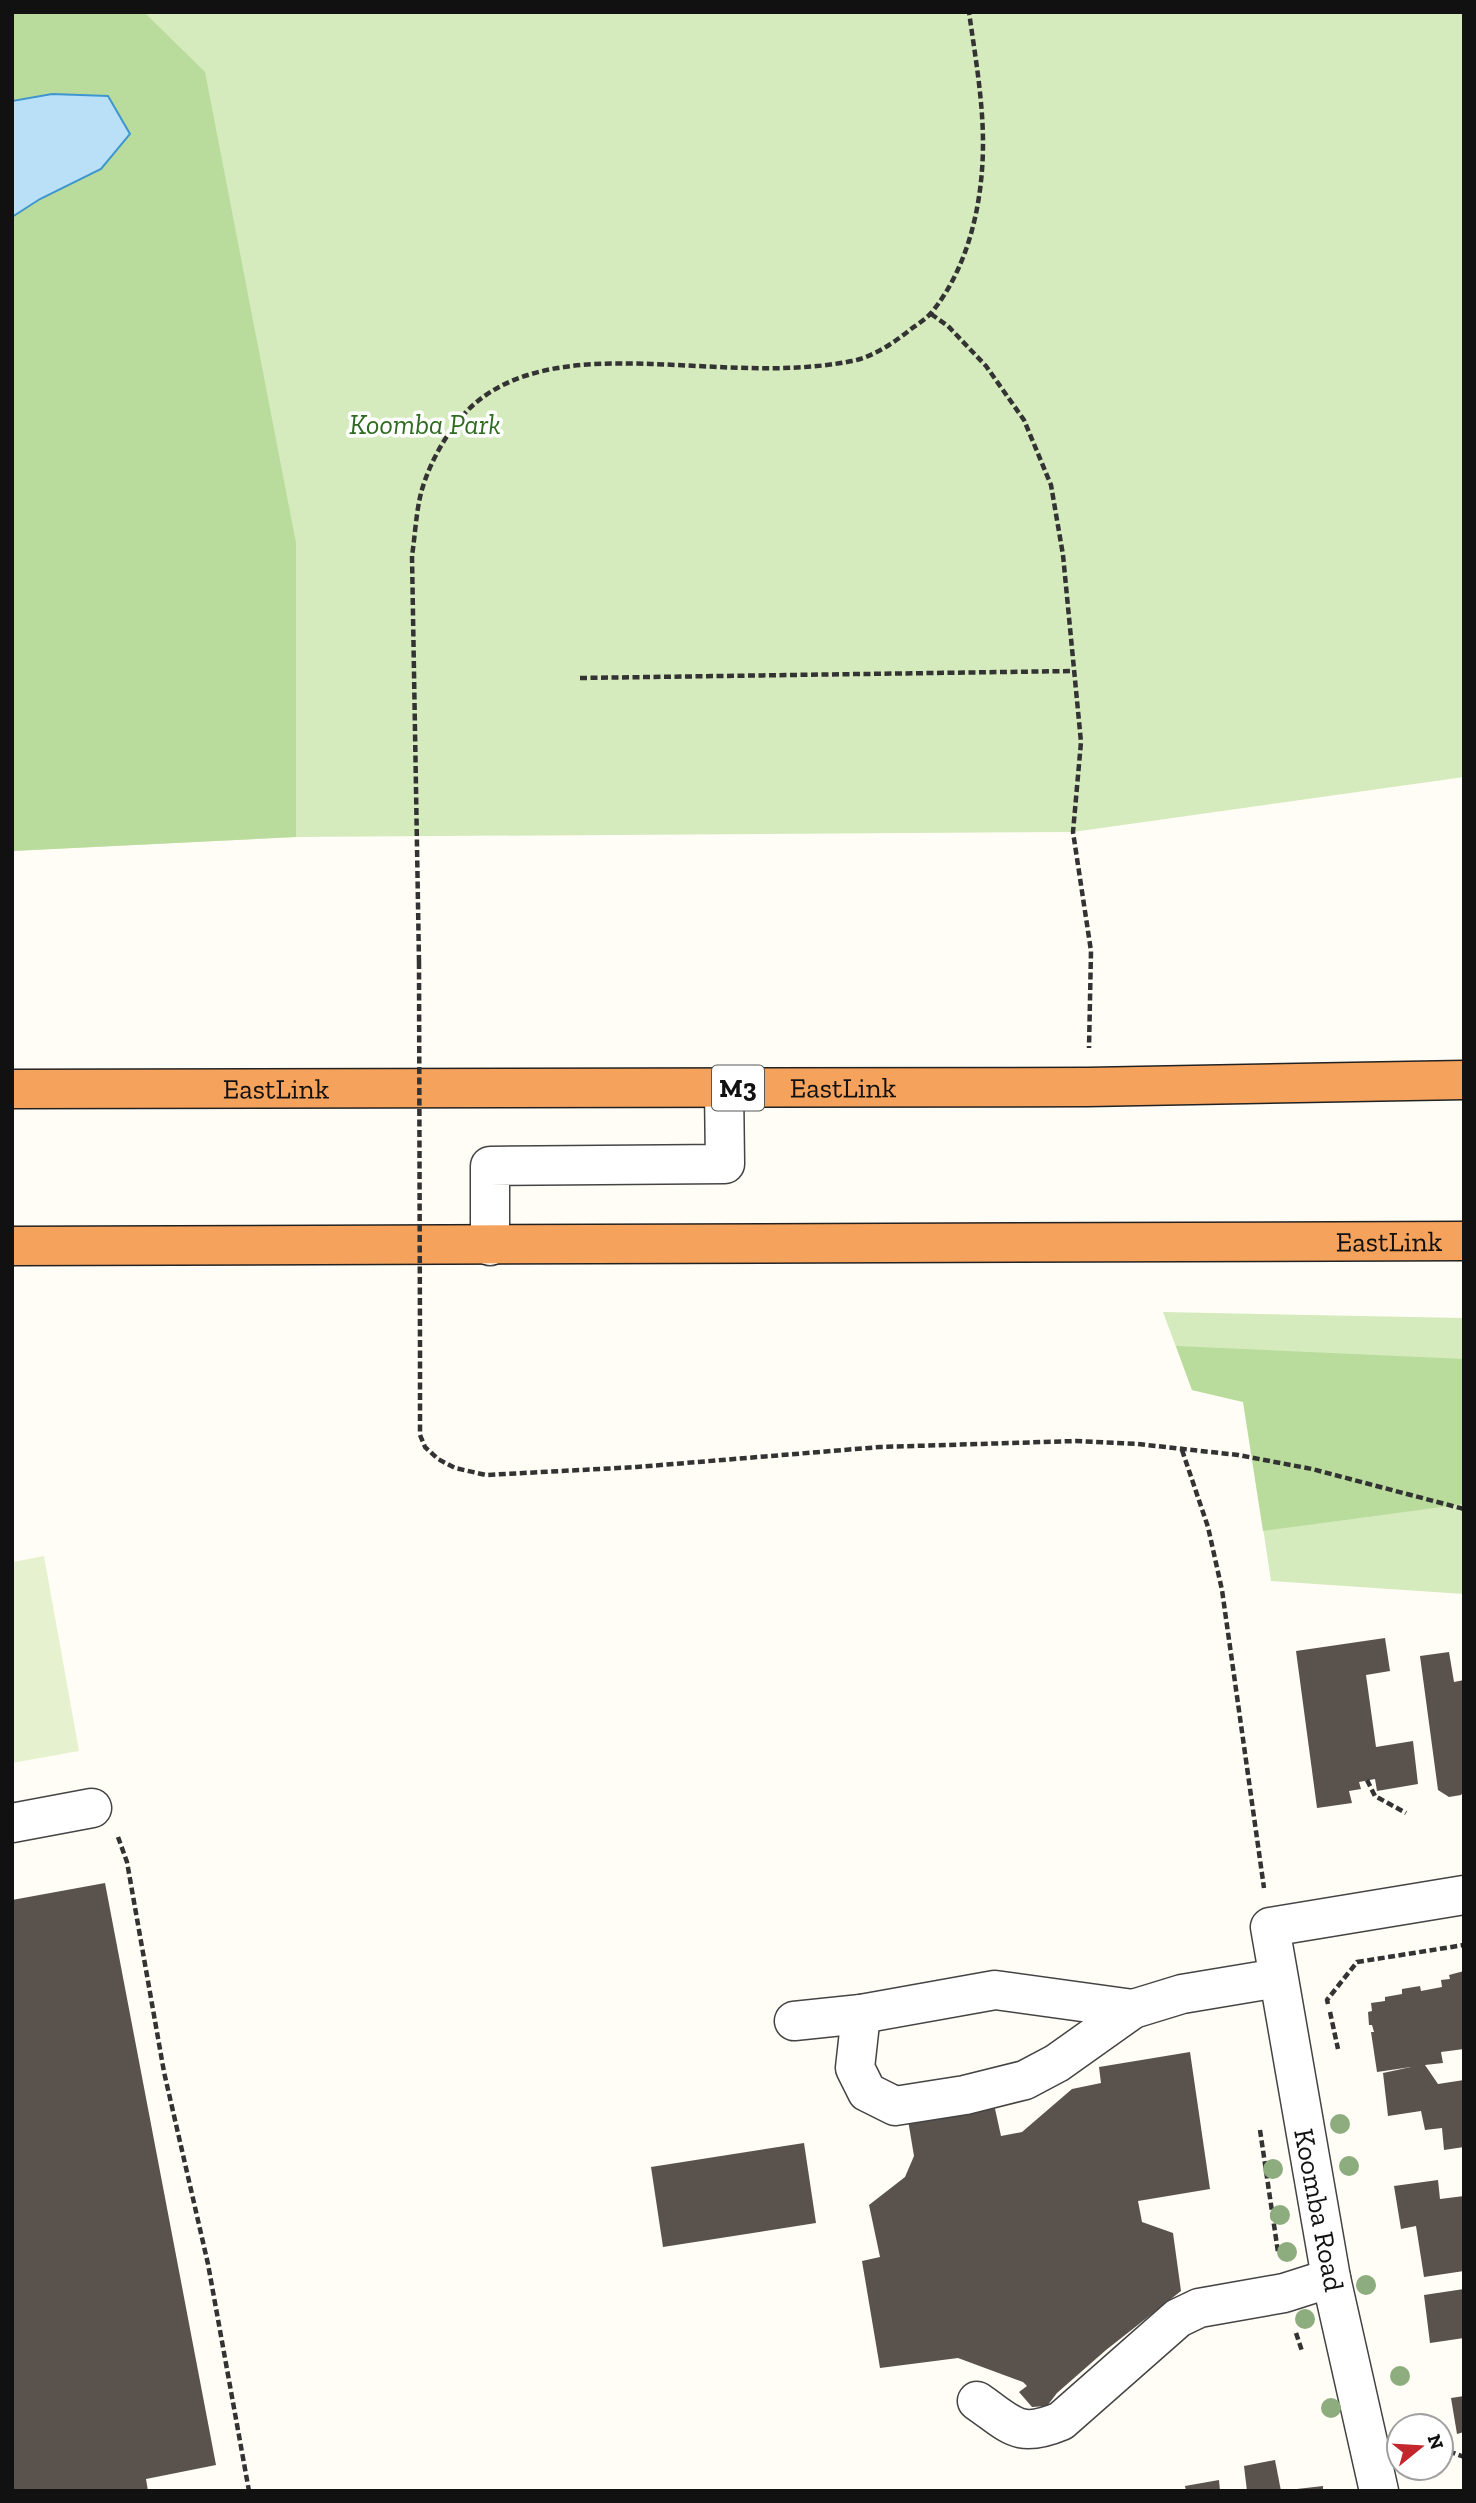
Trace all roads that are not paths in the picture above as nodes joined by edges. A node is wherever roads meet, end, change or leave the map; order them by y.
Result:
1 (1464, 1080) edge
2 (724, 1088) junction
3 (12, 1089) edge
4 (1464, 1241) edge
5 (12, 1246) edge
6 (490, 1246) junction
7 (92, 1808) road end
8 (12, 1823) edge
9 (1464, 1895) edge
10 (1278, 1978) junction
11 (1133, 2009) junction
12 (861, 2014) junction
13 (794, 2021) dead end
14 (1331, 2278) junction
15 (977, 2401) dead end
16 (1379, 2491) edge

1 - 2 highway, EastLink / M3
2 - 3 highway, EastLink / M3
2 - 6 street
4 - 6 highway, EastLink
5 - 6 highway, EastLink
7 - 8 street
9 - 10 street, Koomba Road
10 - 11 street
10 - 14 street, Koomba Road
11 - 12 street
11 - 12 street
12 - 13 street
14 - 15 street
14 - 16 street, Koomba Road

